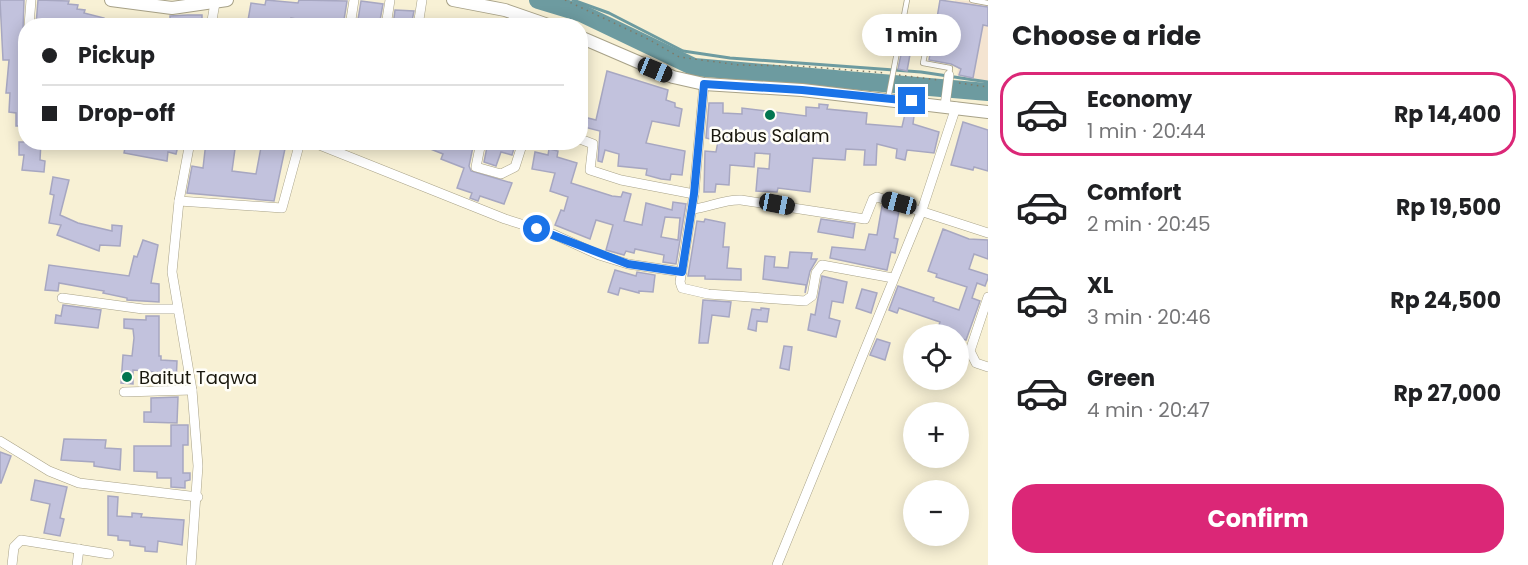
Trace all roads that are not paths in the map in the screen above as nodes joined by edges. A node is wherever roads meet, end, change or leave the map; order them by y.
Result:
1 (31, 0) edge
2 (111, 0) edge
3 (354, 0) edge
4 (390, 0) edge
5 (422, 0) edge
6 (453, 0) edge
7 (908, 0) edge
8 (972, 0) edge
9 (221, 2) edge
10 (988, 3) edge
11 (30, 18) edge
12 (215, 18) edge
13 (351, 18) edge
14 (387, 18) edge
15 (419, 18) edge
16 (528, 18) edge
17 (588, 40) edge
18 (927, 44) dead end
19 (948, 79) joint
20 (704, 84) junction
21 (888, 94) junction
22 (949, 103) junction
23 (988, 112) edge
24 (588, 142) edge
25 (189, 150) edge
26 (298, 150) edge
27 (332, 150) edge
28 (479, 150) edge
29 (520, 150) edge
30 (694, 194) junction
31 (179, 201) junction
32 (692, 209) junction
33 (922, 210) junction
34 (988, 233) edge
35 (682, 272) junction
36 (893, 278) junction
37 (988, 297) edge
38 (62, 298) dead end
39 (177, 309) junction
40 (988, 367) edge
41 (192, 390) junction
42 (124, 392) dead end
43 (0, 441) edge
44 (198, 497) junction
45 (79, 549) junction
46 (109, 555) dead end
47 (12, 565) edge
48 (77, 565) edge
49 (191, 565) edge
50 (777, 565) edge

1 - 11 street
2 - 9 street
3 - 13 street
4 - 14 street
5 - 15 street
6 - 16 street
7 - 21 lane
8 - 10 lane
9 - 12 street
17 - 20 street
18 - 19 lane
19 - 22 street
20 - 21 street
20 - 30 street
21 - 22 street
22 - 23 street
22 - 33 street
24 - 30 street
25 - 31 street
26 - 31 street
27 - 35 street
28 - 29 street
30 - 32 street
31 - 39 street
32 - 33 street
32 - 35 street
33 - 34 street
33 - 36 street
35 - 36 street
36 - 50 street
37 - 40 street
38 - 39 street
39 - 41 street
41 - 42 street
41 - 44 street
43 - 44 street
44 - 49 street
45 - 46 street
45 - 47 street
45 - 48 street

